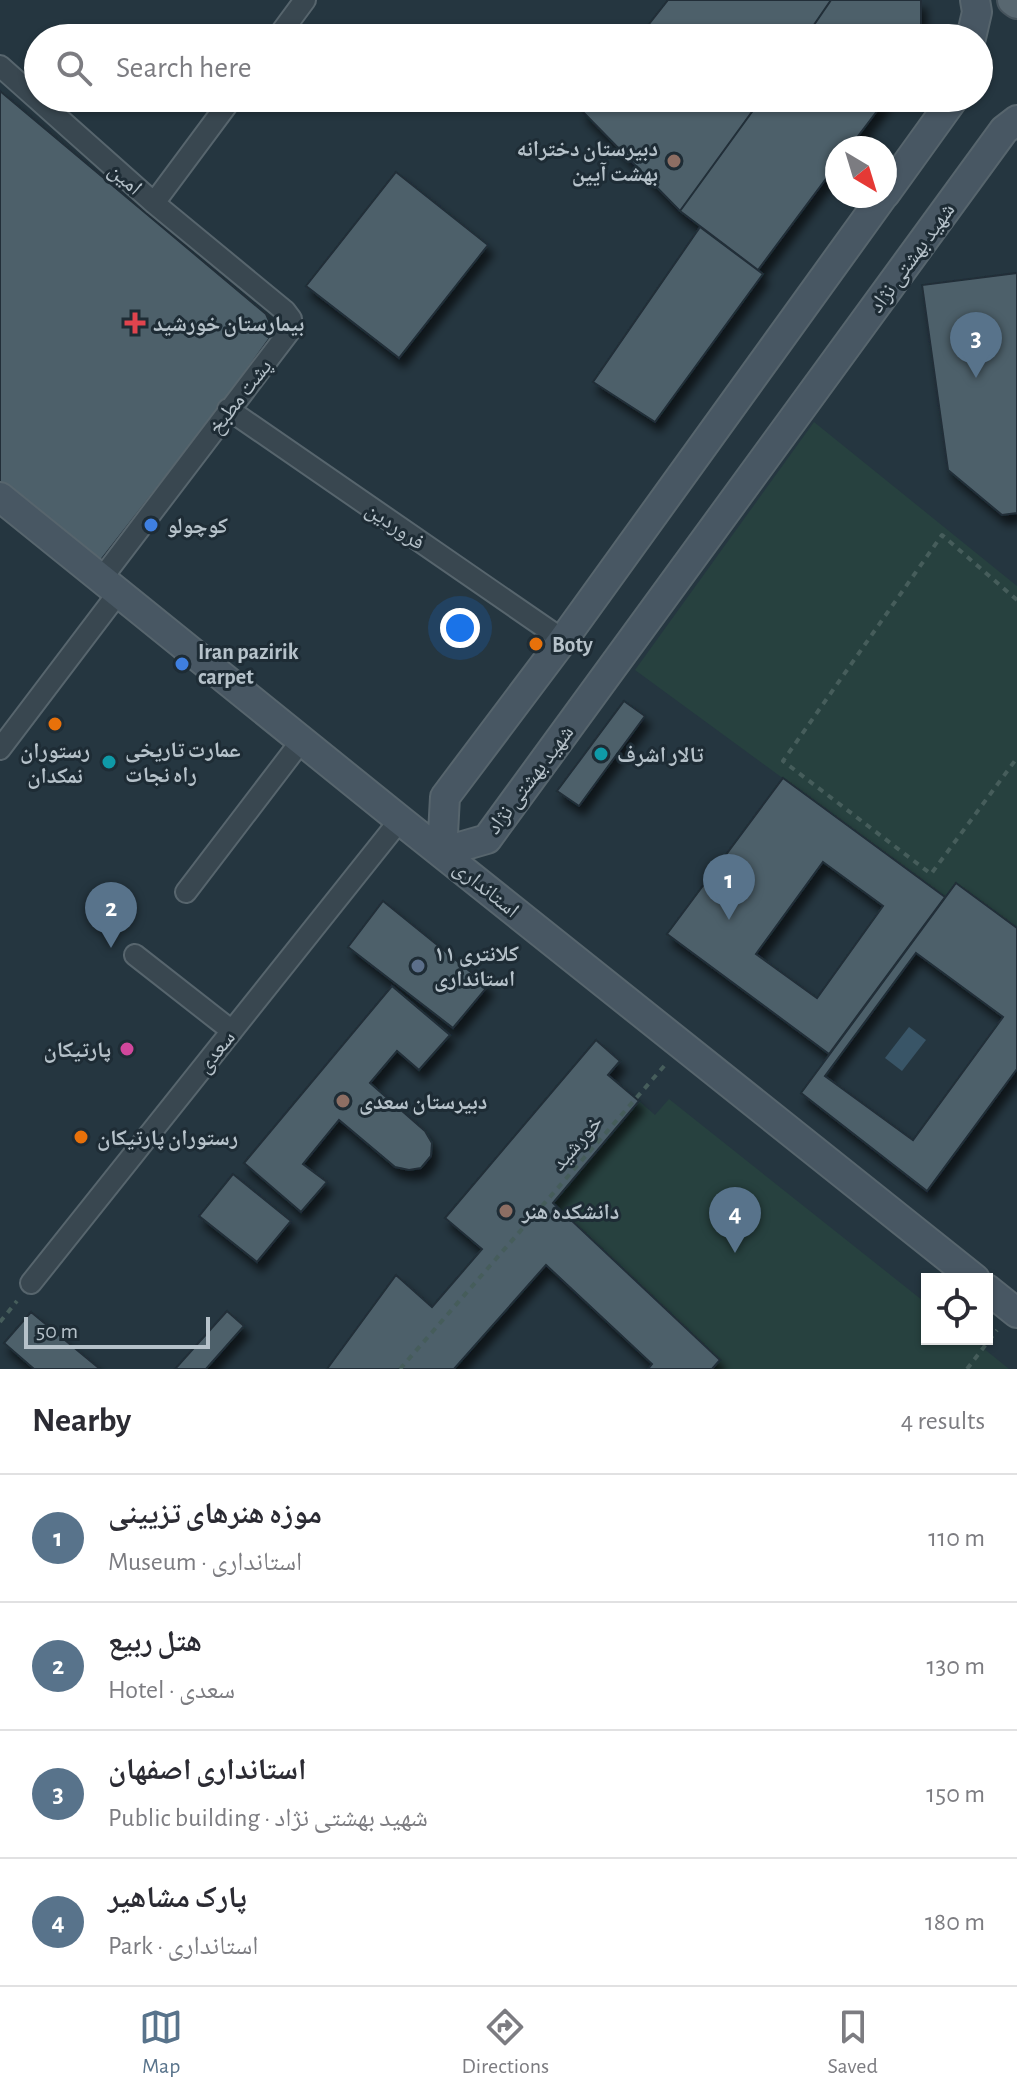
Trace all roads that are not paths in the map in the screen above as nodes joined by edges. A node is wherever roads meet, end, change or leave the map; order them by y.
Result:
1 (305, 0) edge
2 (975, 0) edge
3 (287, 24) edge
4 (974, 24) edge
5 (0, 66) edge
6 (24, 87) edge
7 (52, 112) edge
8 (222, 112) edge
9 (944, 112) edge
10 (1017, 120) edge
11 (897, 177) edge
12 (154, 203) junction
13 (875, 208) edge
14 (228, 409) junction
15 (0, 497) edge
16 (111, 585) junction
17 (563, 640) junction
18 (302, 740) junction
19 (0, 749) edge
20 (400, 820) junction
21 (442, 852) junction
22 (186, 892) dead end
23 (135, 955) dead end
24 (232, 1031) junction
25 (967, 1273) edge
26 (31, 1283) road end
27 (993, 1294) edge
28 (1015, 1311) edge

1 - 3 street
2 - 4 main road
5 - 6 street, امین
7 - 12 street, امین
8 - 12 street, امین
9 - 11 main road
10 - 21 main road, شهید بهشتی نژاد
12 - 14 street, پشت مطبخ
13 - 17 main road
14 - 16 street, پشت مطبخ
14 - 17 street, فروردین
15 - 16 main road, استانداری
16 - 18 main road, استانداری
16 - 19 street, پشت مطبخ
17 - 21 main road
18 - 20 main road, استانداری
18 - 22 street
20 - 21 main road, استانداری
20 - 24 street, سعدی
21 - 25 main road, استانداری
23 - 24 street
24 - 26 street, سعدی
27 - 28 main road

